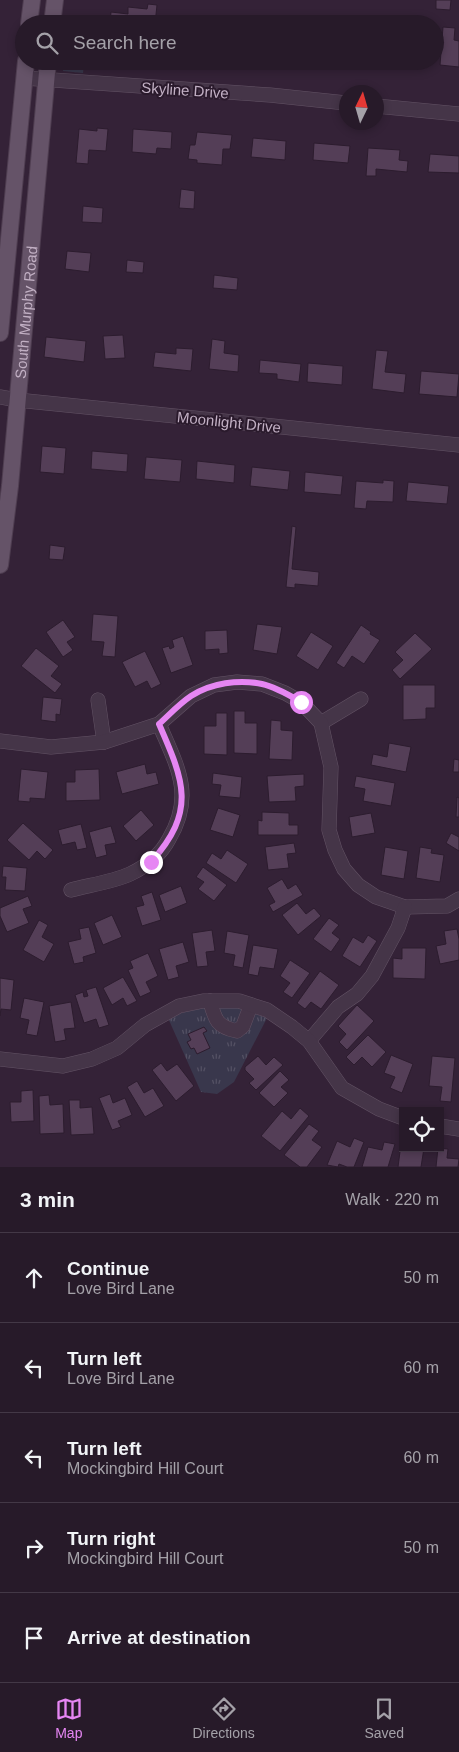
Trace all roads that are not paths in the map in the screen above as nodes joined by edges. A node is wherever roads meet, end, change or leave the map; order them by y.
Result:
1 (32, 0) edge
2 (55, 0) edge
3 (30, 15) edge
4 (53, 15) edge
5 (25, 70) edge
6 (47, 70) edge
7 (24, 78) junction
8 (46, 81) junction
9 (339, 102) edge
10 (384, 107) edge
11 (459, 114) edge
12 (0, 333) edge
13 (0, 397) edge
14 (17, 400) junction
15 (459, 444) edge
16 (0, 565) edge
17 (361, 698) dead end
18 (98, 700) dead end
19 (321, 723) junction
20 (159, 724) junction
21 (0, 741) edge
22 (104, 742) junction
23 (71, 890) dead end
24 (459, 899) edge
25 (405, 907) junction
26 (210, 1001) junction
27 (251, 1005) junction
28 (309, 1041) junction
29 (0, 1059) edge
30 (399, 1116) edge
31 (444, 1127) edge
32 (459, 1129) edge

1 - 3 main road
2 - 4 main road
5 - 7 main road, South Murphy Road
6 - 8 main road, South Murphy Road
7 - 8 street, Skyline Drive
7 - 12 main road, South Murphy Road
8 - 9 street, Skyline Drive
8 - 14 main road, South Murphy Road
10 - 11 street
13 - 14 street, Moonlight Drive
14 - 15 street, Moonlight Drive
14 - 16 main road, South Murphy Road
17 - 19 street
18 - 22 street
19 - 20 street
19 - 25 street
20 - 22 street
20 - 23 street
21 - 22 street
24 - 25 street
25 - 28 street
26 - 27 street
26 - 27 street
26 - 29 street
27 - 28 street
28 - 30 street
31 - 32 street

